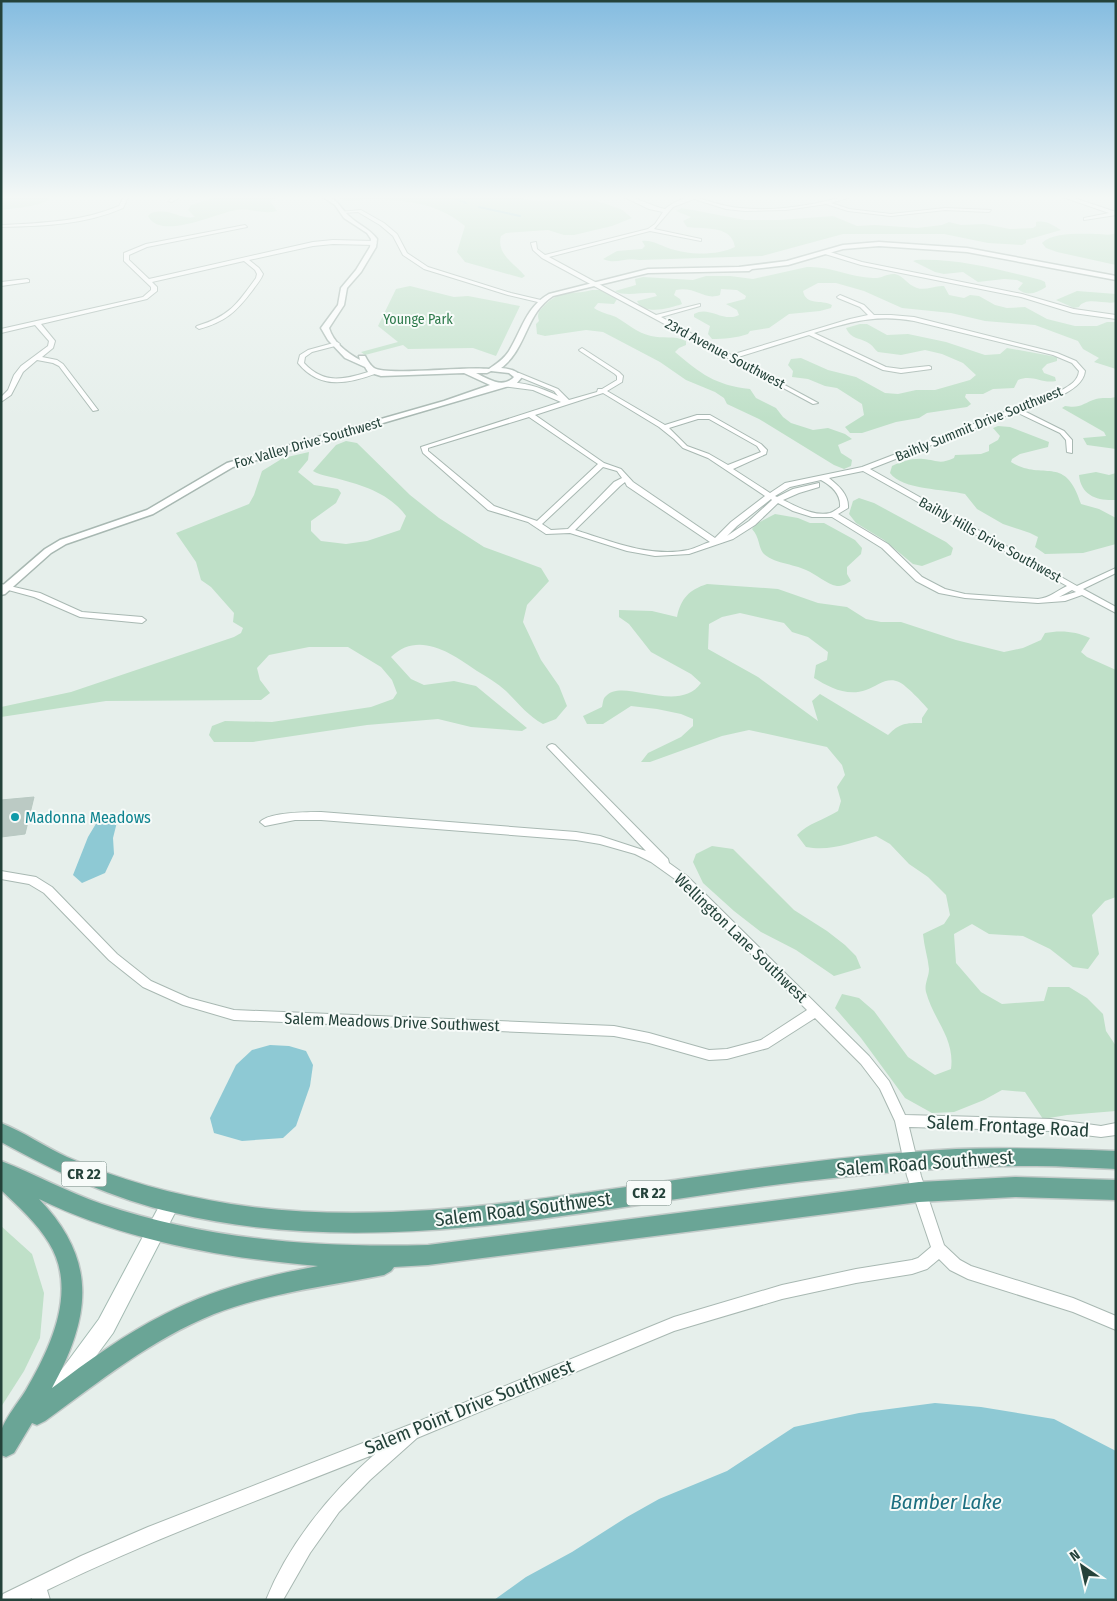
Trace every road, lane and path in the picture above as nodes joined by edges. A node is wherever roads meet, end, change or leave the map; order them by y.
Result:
1 (136, 270) edge
2 (197, 270) edge
3 (259, 270) edge
4 (360, 270) edge
5 (432, 270) edge
6 (568, 270) edge
7 (688, 270) edge
8 (893, 270) edge
9 (1072, 270) edge
10 (1116, 278) edge
11 (27, 281) dead end
12 (148, 281) junction
13 (1, 284) edge
14 (594, 284) junction
15 (840, 297) dead end
16 (542, 301) junction
17 (698, 305) dead end
18 (872, 316) junction
19 (656, 317) junction
20 (1116, 317) edge
21 (37, 323) junction
22 (199, 327) dead end
23 (1, 330) edge
24 (809, 333) junction
25 (337, 344) junction
26 (582, 350) dead end
27 (512, 354) junction
28 (732, 357) junction
29 (37, 358) junction
30 (929, 368) dead end
31 (490, 370) junction
32 (465, 371) junction
33 (375, 372) junction
34 (516, 373) junction
35 (482, 380) junction
36 (502, 385) junction
37 (603, 390) junction
38 (468, 396) junction
39 (565, 399) junction
40 (1, 400) edge
41 (556, 400) junction
42 (815, 403) dead end
43 (95, 410) dead end
44 (1017, 410) junction
45 (530, 414) junction
46 (663, 428) junction
47 (1070, 452) dead end
48 (602, 464) junction
49 (728, 468) junction
50 (864, 469) junction
51 (823, 478) junction
52 (625, 479) junction
53 (831, 482) junction
54 (774, 498) junction
55 (834, 515) junction
56 (538, 524) junction
57 (570, 531) junction
58 (716, 542) junction
59 (1116, 570) edge
60 (3, 588) edge
61 (1077, 589) junction
62 (1116, 611) edge
63 (142, 620) dead end
64 (552, 747) dead end
65 (265, 822) dead end
66 (670, 869) junction
67 (1, 875) edge
68 (815, 1011) junction
69 (901, 1121) junction
70 (1116, 1129) edge
71 (1, 1132) edge
72 (1116, 1160) edge
73 (1, 1170) edge
74 (1, 1176) edge
75 (914, 1176) junction
76 (1116, 1190) edge
77 (171, 1203) junction
78 (157, 1232) junction
79 (939, 1249) junction
80 (428, 1255) junction
81 (1116, 1323) edge
82 (37, 1414) junction
83 (417, 1430) junction
84 (3, 1446) edge
85 (40, 1593) edge
86 (9, 1600) edge
87 (274, 1600) edge

1 - 12 street
2 - 12 street
3 - 22 street
4 - 25 street
5 - 16 street
6 - 14 street, 23rd Avenue Southwest
7 - 14 street
8 - 20 street
9 - 10 street
11 - 13 street
12 - 21 street
14 - 16 street
14 - 19 street, 23rd Avenue Southwest
15 - 18 street
16 - 27 street
17 - 19 street
18 - 24 street
18 - 44 street, Baihly Summit Drive Southwest
19 - 28 street, 23rd Avenue Southwest
21 - 23 street
21 - 29 street
24 - 28 street
24 - 30 street
25 - 33 street
25 - 33 street
26 - 37 street
27 - 31 street
27 - 34 street
28 - 42 street, 23rd Avenue Southwest
29 - 40 street
29 - 43 street
31 - 32 street
31 - 34 street
31 - 35 street, Fox Valley Drive Southwest
32 - 33 street
32 - 35 street
34 - 36 street
34 - 39 street
35 - 36 street
35 - 38 street, Fox Valley Drive Southwest
36 - 38 street, Fox Valley Drive Southwest
36 - 41 street
37 - 39 street
37 - 46 street
38 - 60 street, Fox Valley Drive Southwest
39 - 41 street
39 - 45 street
41 - 45 street
44 - 47 street
44 - 50 street, Baihly Summit Drive Southwest
45 - 48 street
45 - 56 street
46 - 49 street
46 - 49 street
48 - 52 street
48 - 56 street
49 - 54 street
50 - 51 street
50 - 53 street
50 - 61 street, Baihly Hills Drive Southwest
51 - 53 street
51 - 54 street
52 - 57 street
52 - 58 street
53 - 54 street
53 - 55 street
54 - 55 street
54 - 58 street
55 - 61 street
56 - 57 street
57 - 58 street
59 - 61 street
60 - 63 street
61 - 62 street, Baihly Hills Drive Southwest
64 - 66 street
65 - 66 street, Wellington Lane Southwest
66 - 68 street, Wellington Lane Southwest
67 - 68 street, Salem Meadows Drive Southwest
68 - 69 street, Wellington Lane Southwest
69 - 70 street, Salem Frontage Road
69 - 75 street, Wellington Lane Southwest
71 - 77 main road, CR 22
72 - 75 main road, Salem Road Southwest / CR 22
73 - 78 main road, CR 22
74 - 84 main road
75 - 76 main road, Salem Road Southwest / CR 22
75 - 77 main road, Salem Road Southwest / CR 22
75 - 79 street
75 - 80 main road, Salem Road Southwest / CR 22
77 - 78 main road
78 - 80 main road, Salem Road Southwest / CR 22
78 - 82 main road
79 - 81 street
79 - 83 street, Salem Point Drive Southwest
80 - 82 main road
82 - 84 main road
83 - 85 street, Salem Point Drive Southwest
83 - 87 street
85 - 86 street, Salem Point Drive Southwest

